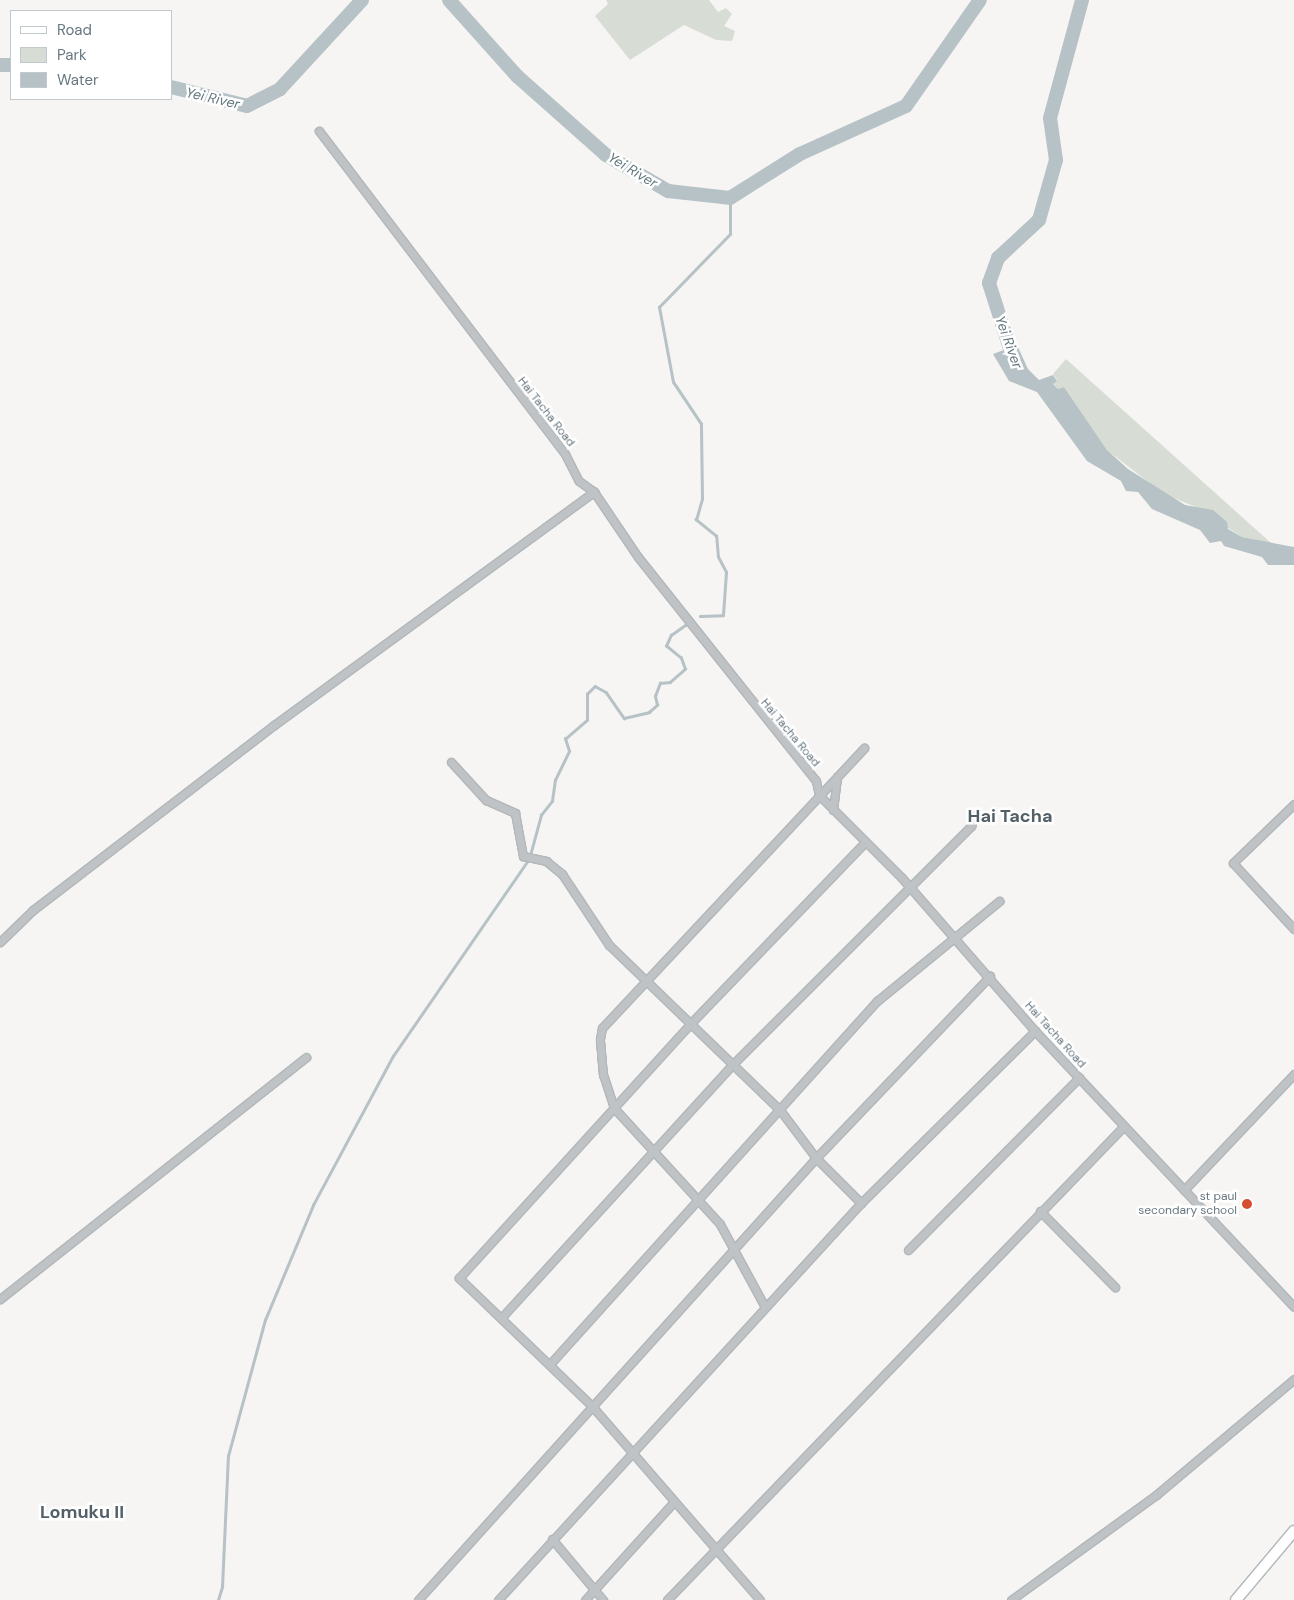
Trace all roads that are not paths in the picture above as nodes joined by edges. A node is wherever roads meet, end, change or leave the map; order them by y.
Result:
1 (319, 131) dead end
2 (594, 492) junction
3 (864, 748) dead end
4 (451, 762) dead end
5 (837, 777) junction
6 (819, 796) junction
7 (1294, 804) edge
8 (833, 810) junction
9 (974, 815) dead end
10 (864, 843) junction
11 (908, 886) junction
12 (999, 901) dead end
13 (1294, 929) edge
14 (956, 937) junction
15 (0, 942) edge
16 (990, 976) junction
17 (646, 982) junction
18 (692, 1022) junction
19 (1035, 1032) junction
20 (306, 1057) dead end
21 (733, 1064) junction
22 (1294, 1074) edge
23 (1079, 1078) junction
24 (614, 1108) junction
25 (780, 1110) junction
26 (1124, 1126) junction
27 (652, 1153) junction
28 (816, 1158) junction
29 (1184, 1190) junction
30 (698, 1201) junction
31 (861, 1203) junction
32 (1040, 1211) junction
33 (736, 1249) junction
34 (908, 1250) dead end
35 (1115, 1287) dead end
36 (0, 1299) edge
37 (765, 1307) junction
38 (1294, 1307) edge
39 (502, 1317) junction
40 (550, 1364) junction
41 (1294, 1379) edge
42 (593, 1407) junction
43 (633, 1451) junction
44 (674, 1502) junction
45 (1294, 1531) edge
46 (552, 1539) junction
47 (714, 1548) junction
48 (594, 1590) junction
49 (418, 1600) edge
50 (498, 1600) edge
51 (585, 1600) edge
52 (603, 1600) edge
53 (667, 1600) edge
54 (760, 1600) edge
55 (1011, 1600) edge
56 (1236, 1600) edge

1 - 2 street, Hai Tacha Road
2 - 6 street, Hai Tacha Road
2 - 15 street
3 - 5 street
4 - 17 street
5 - 6 street
5 - 8 street
6 - 8 street, Hai Tacha Road
6 - 17 street
7 - 13 street
8 - 10 street, Hai Tacha Road
9 - 11 street
10 - 11 street, Hai Tacha Road
10 - 18 street
11 - 14 street, Hai Tacha Road
11 - 21 street
12 - 14 street
14 - 16 street, Hai Tacha Road
14 - 25 street
16 - 19 street, Hai Tacha Road
16 - 28 street
17 - 18 street
17 - 24 street
18 - 21 street
18 - 24 street
19 - 23 street, Hai Tacha Road
19 - 31 street
20 - 36 street
21 - 25 street
21 - 27 street
22 - 29 street
23 - 26 street, Hai Tacha Road
23 - 34 street
24 - 27 street
24 - 39 street
25 - 28 street
25 - 30 street
26 - 29 street, Hai Tacha Road
26 - 32 street
27 - 30 street
27 - 39 street
28 - 31 street
28 - 33 street
29 - 38 street, Hai Tacha Road
30 - 33 street
30 - 40 street
31 - 37 street
32 - 35 street
32 - 47 street
33 - 37 street
33 - 42 street
37 - 43 street
39 - 40 street
40 - 42 street
41 - 55 street
42 - 43 street
42 - 49 street
43 - 44 street
43 - 46 street
44 - 47 street
44 - 48 street
45 - 56 street
46 - 48 street
46 - 50 street
47 - 53 street
47 - 54 street
48 - 51 street
48 - 52 street

